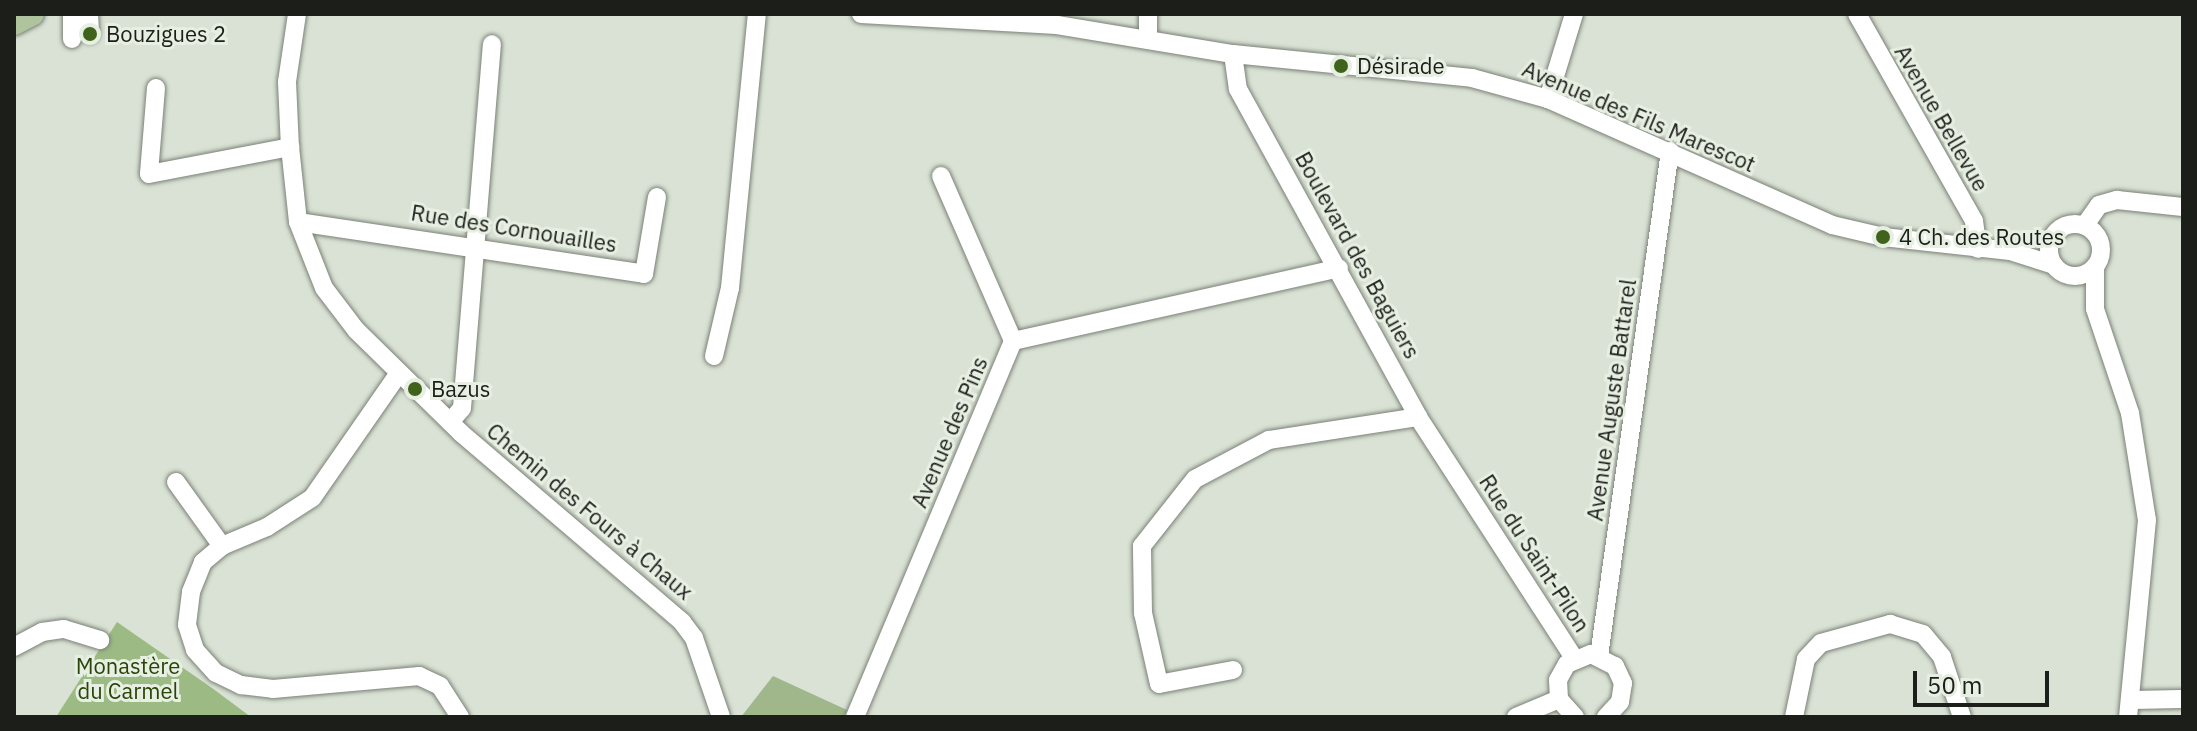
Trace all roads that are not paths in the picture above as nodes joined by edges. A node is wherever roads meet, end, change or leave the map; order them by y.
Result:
1 (32, 14) edge
2 (72, 14) edge
3 (89, 14) edge
4 (297, 14) edge
5 (757, 14) edge
6 (861, 14) edge
7 (1148, 14) edge
8 (1574, 14) edge
9 (1857, 14) edge
10 (14, 23) edge
11 (1148, 38) junction
12 (492, 44) dead end
13 (1233, 54) junction
14 (156, 88) dead end
15 (1548, 99) junction
16 (290, 147) junction
17 (1670, 151) junction
18 (941, 176) dead end
19 (657, 197) dead end
20 (2183, 207) edge
21 (298, 222) junction
22 (2085, 225) junction
23 (2053, 235) junction
24 (472, 245) junction
25 (1978, 249) junction
26 (2010, 251) junction
27 (2095, 267) junction
28 (1339, 268) junction
29 (2061, 270) junction
30 (2095, 309) junction
31 (1013, 341) junction
32 (714, 356) dead end
33 (399, 373) junction
34 (1418, 417) junction
35 (450, 422) junction
36 (1455, 474) joint
37 (176, 482) dead end
38 (222, 546) junction
39 (100, 640) dead end
40 (14, 647) edge
41 (1599, 656) junction
42 (1574, 658) junction
43 (1233, 670) dead end
44 (1559, 699) junction
45 (2183, 699) edge
46 (2129, 708) edge
47 (1614, 715) edge
48 (460, 717) edge
49 (721, 717) edge
50 (855, 717) edge
51 (1516, 717) edge
52 (1575, 717) edge
53 (1794, 717) edge
54 (1962, 717) edge

1 - 10 main road
2 - 3 street
4 - 16 street, Chemin des Fours à Chaux
5 - 32 street
6 - 11 street, Avenue des Fils Marescot
7 - 11 street
8 - 15 street
9 - 25 street, Avenue Bellevue
11 - 13 street, Avenue des Fils Marescot
12 - 24 street
13 - 15 street, Avenue des Fils Marescot
13 - 28 street, Boulevard des Baguiers
14 - 16 street
15 - 17 street, Avenue des Fils Marescot
16 - 21 street, Chemin des Fours à Chaux
17 - 25 street, Avenue des Fils Marescot
17 - 41 street, Avenue Auguste Battarel
18 - 31 street
19 - 24 street, Rue des Cornouailles
20 - 22 street
21 - 24 street, Rue des Cornouailles
21 - 33 street, Chemin des Fours à Chaux
22 - 23 street
22 - 27 street
23 - 26 street, Avenue des Fils Marescot
23 - 29 street
24 - 35 street
25 - 26 street, Avenue des Fils Marescot
26 - 29 street, Avenue des Fils Marescot
27 - 29 street
27 - 30 street
28 - 31 street, Avenue des Pins
28 - 34 street, Boulevard des Baguiers
29 - 30 street
30 - 46 street
31 - 50 street, Avenue des Pins
33 - 35 street, Chemin des Fours à Chaux
33 - 38 street
34 - 36 street, Boulevard des Baguiers
34 - 43 street
35 - 49 street, Chemin des Fours à Chaux
36 - 42 street, Rue du Saint-Pilon
37 - 38 street
38 - 48 street
39 - 40 street
41 - 42 street
41 - 47 street
42 - 44 street
44 - 51 street
44 - 52 street
45 - 46 street
53 - 54 street

